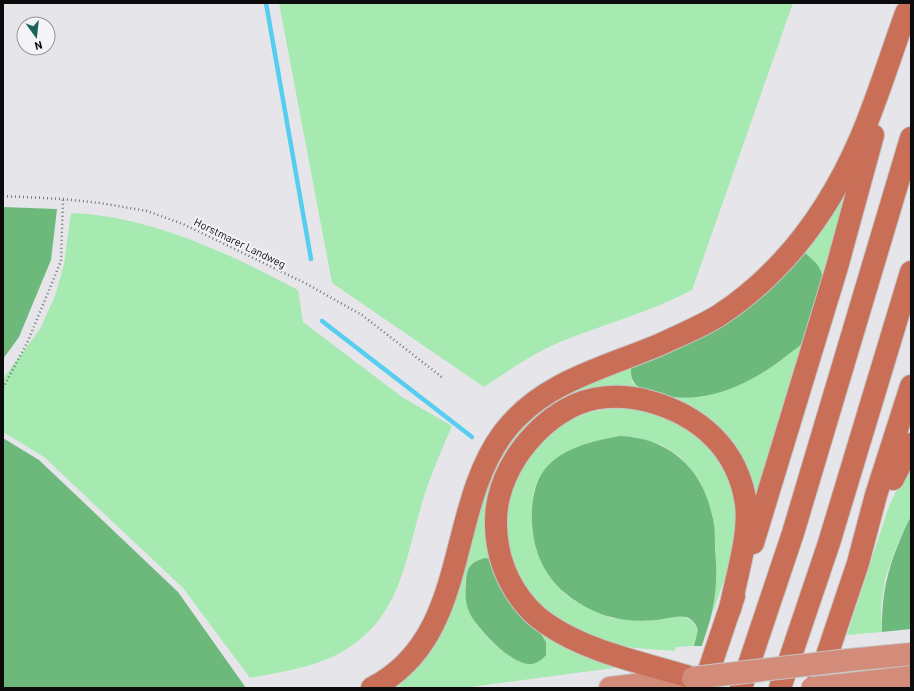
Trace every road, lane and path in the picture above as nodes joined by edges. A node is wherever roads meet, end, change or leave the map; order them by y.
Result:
1 (907, 8) edge
2 (911, 138) edge
3 (3, 196) edge
4 (63, 199) junction
5 (911, 272) edge
6 (443, 378) dead end
7 (911, 386) edge
8 (3, 388) edge
9 (911, 444) edge
10 (858, 563) junction
11 (730, 609) junction
12 (911, 654) edge
13 (911, 677) edge
14 (698, 683) edge
15 (847, 686) edge
16 (372, 688) edge
17 (610, 688) edge
18 (741, 688) edge
19 (780, 688) edge
20 (812, 688) edge
21 (816, 688) edge

1 - 11 highway
1 - 16 highway
2 - 18 highway
3 - 4 path, Horstmarer Landweg
4 - 6 path, Horstmarer Landweg
4 - 8 path
5 - 19 highway
7 - 10 highway
9 - 10 highway
10 - 21 highway
11 - 14 highway
11 - 14 highway
12 - 14 highway, bridge
13 - 15 highway
14 - 17 highway
15 - 20 highway, bridge

